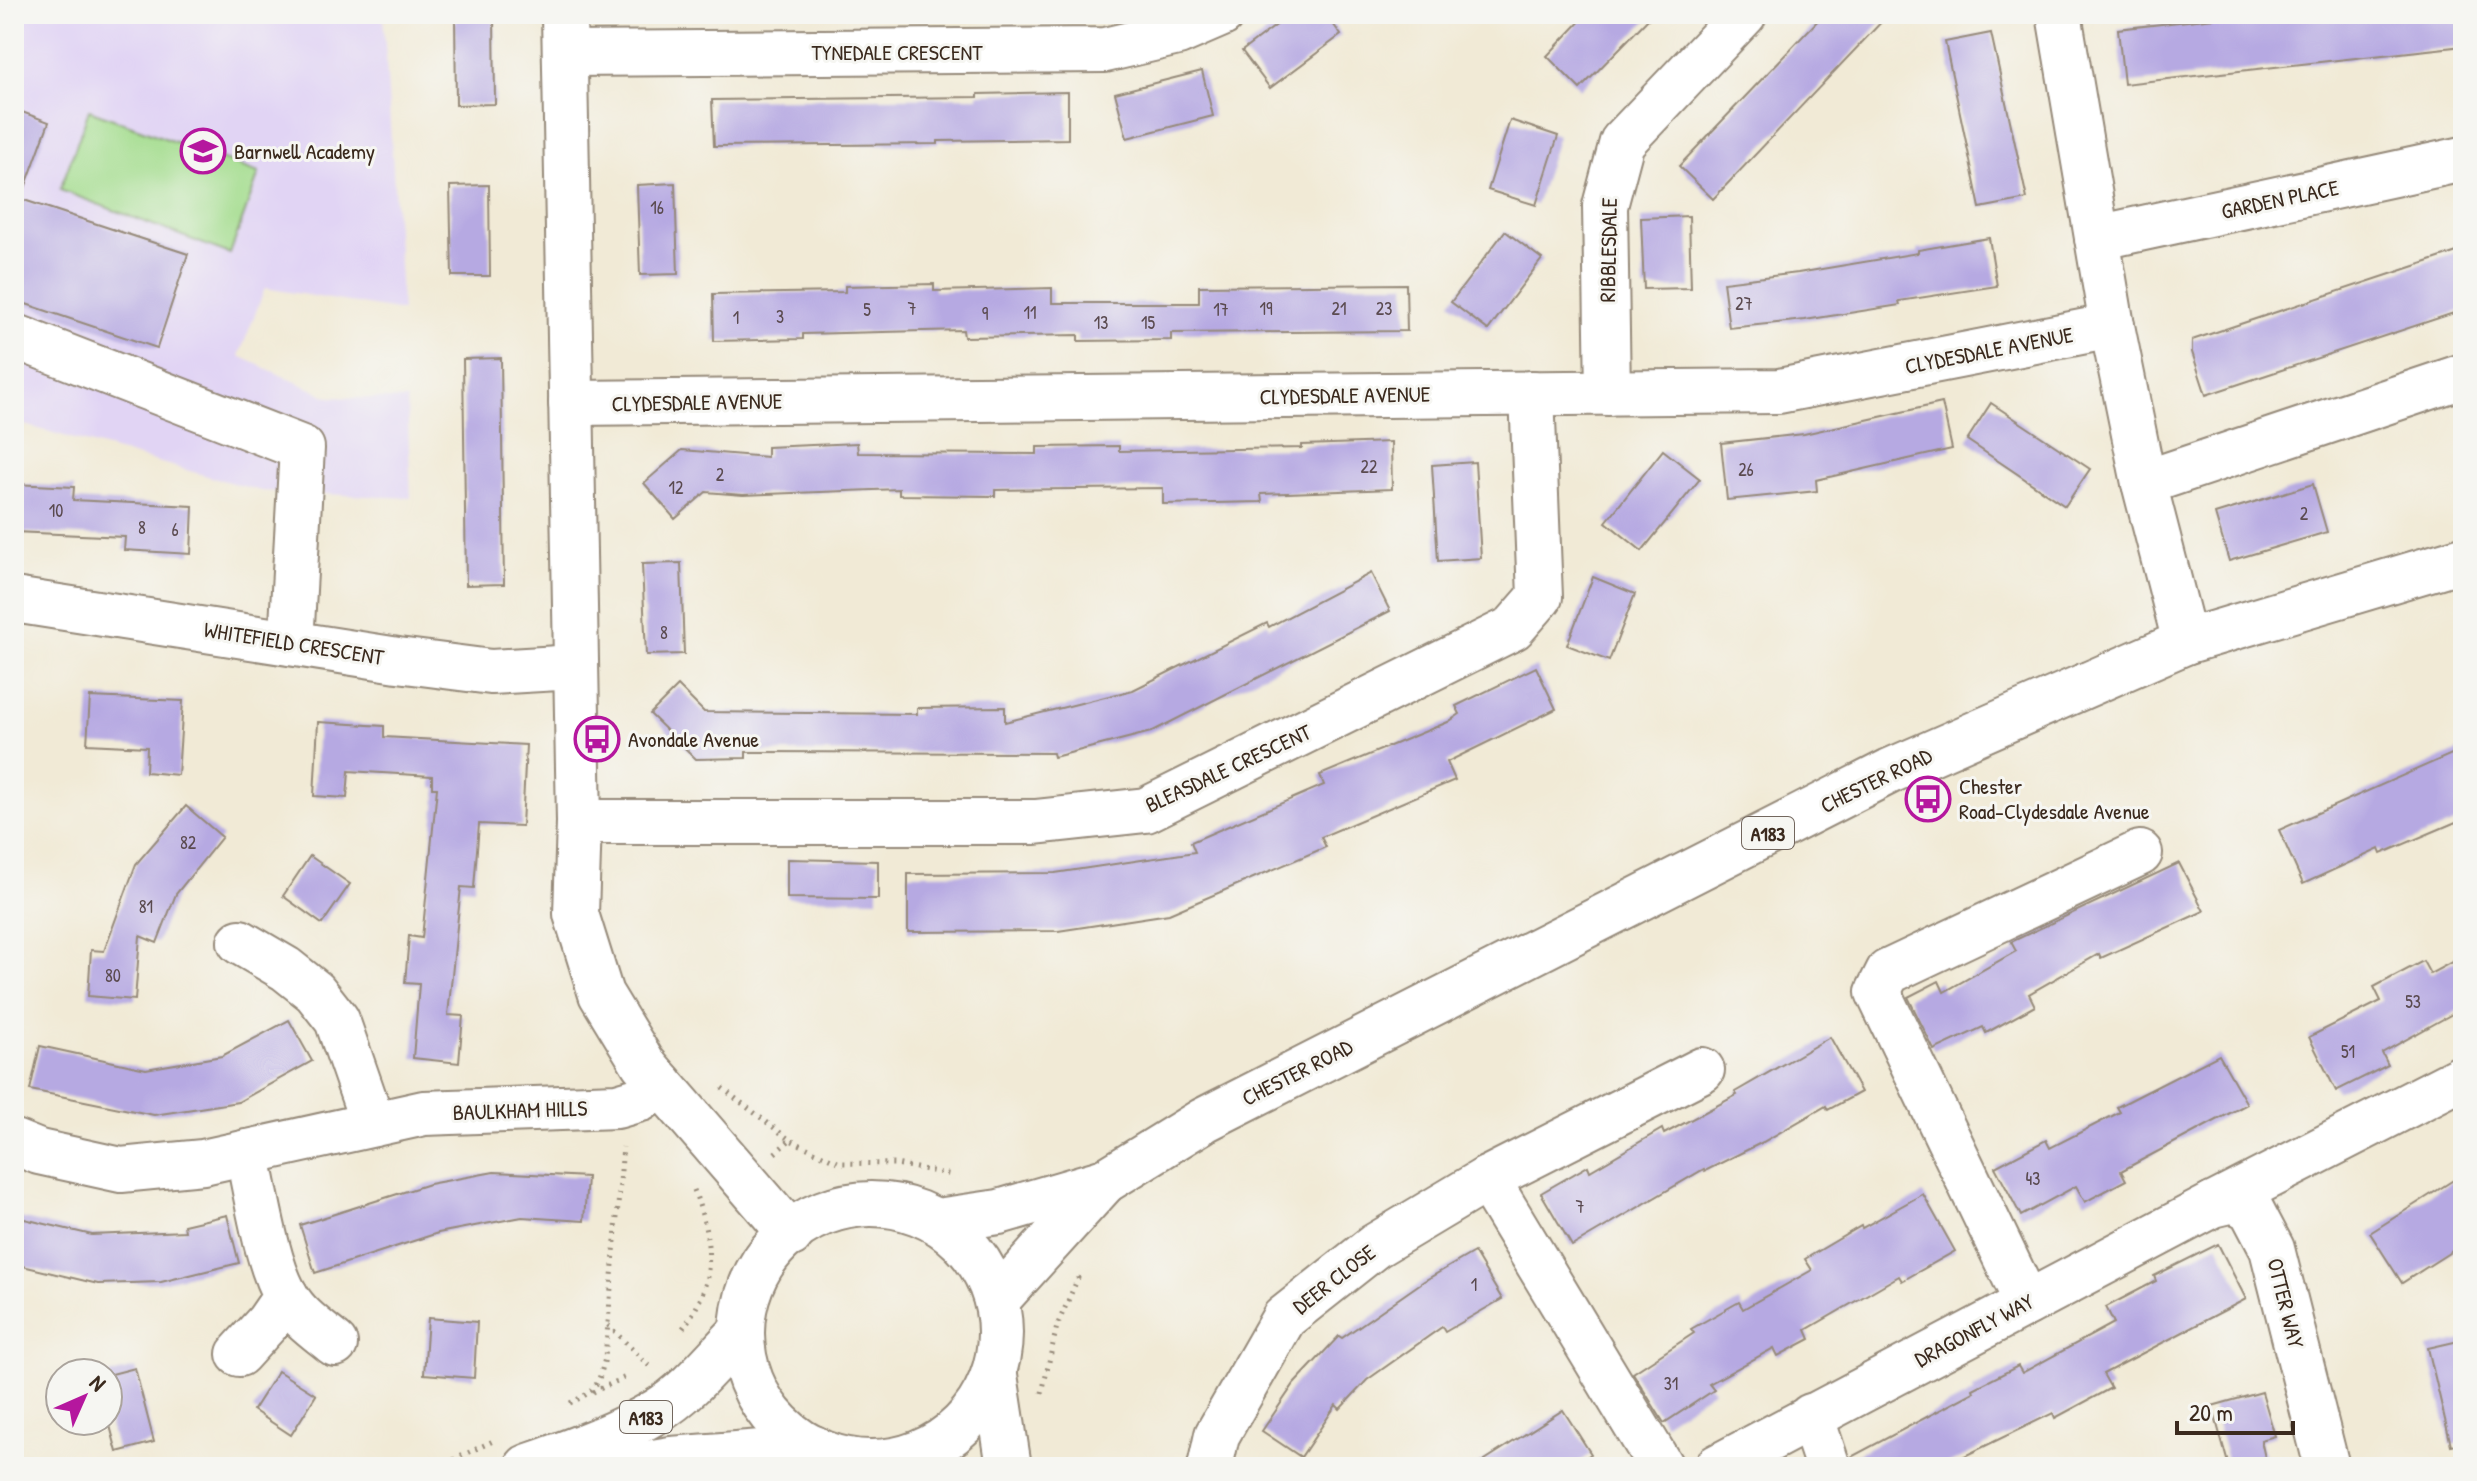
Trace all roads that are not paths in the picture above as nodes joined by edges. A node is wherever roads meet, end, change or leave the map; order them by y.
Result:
1 (1222, 14) edge
2 (1744, 14) edge
3 (2059, 14) edge
4 (565, 34) edge
5 (2463, 159) edge
6 (2097, 238) junction
7 (2112, 326) junction
8 (14, 336) edge
9 (2463, 376) edge
10 (1532, 393) junction
11 (1608, 393) junction
12 (571, 403) junction
13 (2144, 483) junction
14 (2463, 559) edge
15 (14, 600) edge
16 (2185, 642) junction
17 (291, 643) junction
18 (576, 667) junction
19 (579, 822) junction
20 (2140, 853) dead end
21 (240, 942) dead end
22 (1702, 1070) dead end
23 (2463, 1077) edge
24 (661, 1084) junction
25 (373, 1124) junction
26 (14, 1142) edge
27 (247, 1152) junction
28 (1487, 1179) junction
29 (1105, 1181) junction
30 (2224, 1202) junction
31 (937, 1221) junction
32 (791, 1234) junction
33 (286, 1296) junction
34 (997, 1300) junction
35 (2027, 1303) junction
36 (742, 1331) junction
37 (335, 1344) dead end
38 (239, 1354) dead end
39 (995, 1375) junction
40 (1811, 1416) junction
41 (814, 1448) junction
42 (511, 1454) edge
43 (892, 1464) edge
44 (624, 1467) edge
45 (1009, 1467) edge
46 (1210, 1467) edge
47 (1661, 1467) edge
48 (1717, 1467) edge
49 (1828, 1467) edge
50 (2327, 1467) edge

1 - 4 street, TYNEDALE CRESCENT
2 - 11 street, RIBBLESDALE
3 - 6 street
4 - 12 street
5 - 6 street, GARDEN PLACE
6 - 7 street
7 - 11 street, CLYDESDALE AVENUE
7 - 13 street
8 - 17 street
9 - 13 street
10 - 11 street, CLYDESDALE AVENUE
10 - 12 street, CLYDESDALE AVENUE
10 - 19 street, BLEASDALE CRESCENT
12 - 18 street
13 - 16 street
14 - 16 street, CHESTER ROAD / A183
15 - 17 street, WHITEFIELD CRESCENT
16 - 29 street, CHESTER ROAD / A183
17 - 18 street, WHITEFIELD CRESCENT
18 - 19 street
19 - 24 street
20 - 35 street
21 - 25 street
22 - 28 street, DEER CLOSE
23 - 30 street, DRAGONFLY WAY
24 - 25 street, BAULKHAM HILLS
24 - 32 street
25 - 27 street, BAULKHAM HILLS
26 - 27 street, BAULKHAM HILLS
27 - 33 street
28 - 46 street, DEER CLOSE
28 - 47 street
29 - 31 street, A183
29 - 34 street, A183
30 - 35 street, DRAGONFLY WAY
30 - 50 street, OTTER WAY
31 - 32 street
31 - 34 street
32 - 36 street
33 - 37 street
33 - 38 street
34 - 39 street
35 - 40 street, DRAGONFLY WAY
36 - 41 street
36 - 42 street, A183
39 - 43 street
39 - 45 street
40 - 48 street, DRAGONFLY WAY
40 - 49 street
41 - 43 street
41 - 44 street, A183

